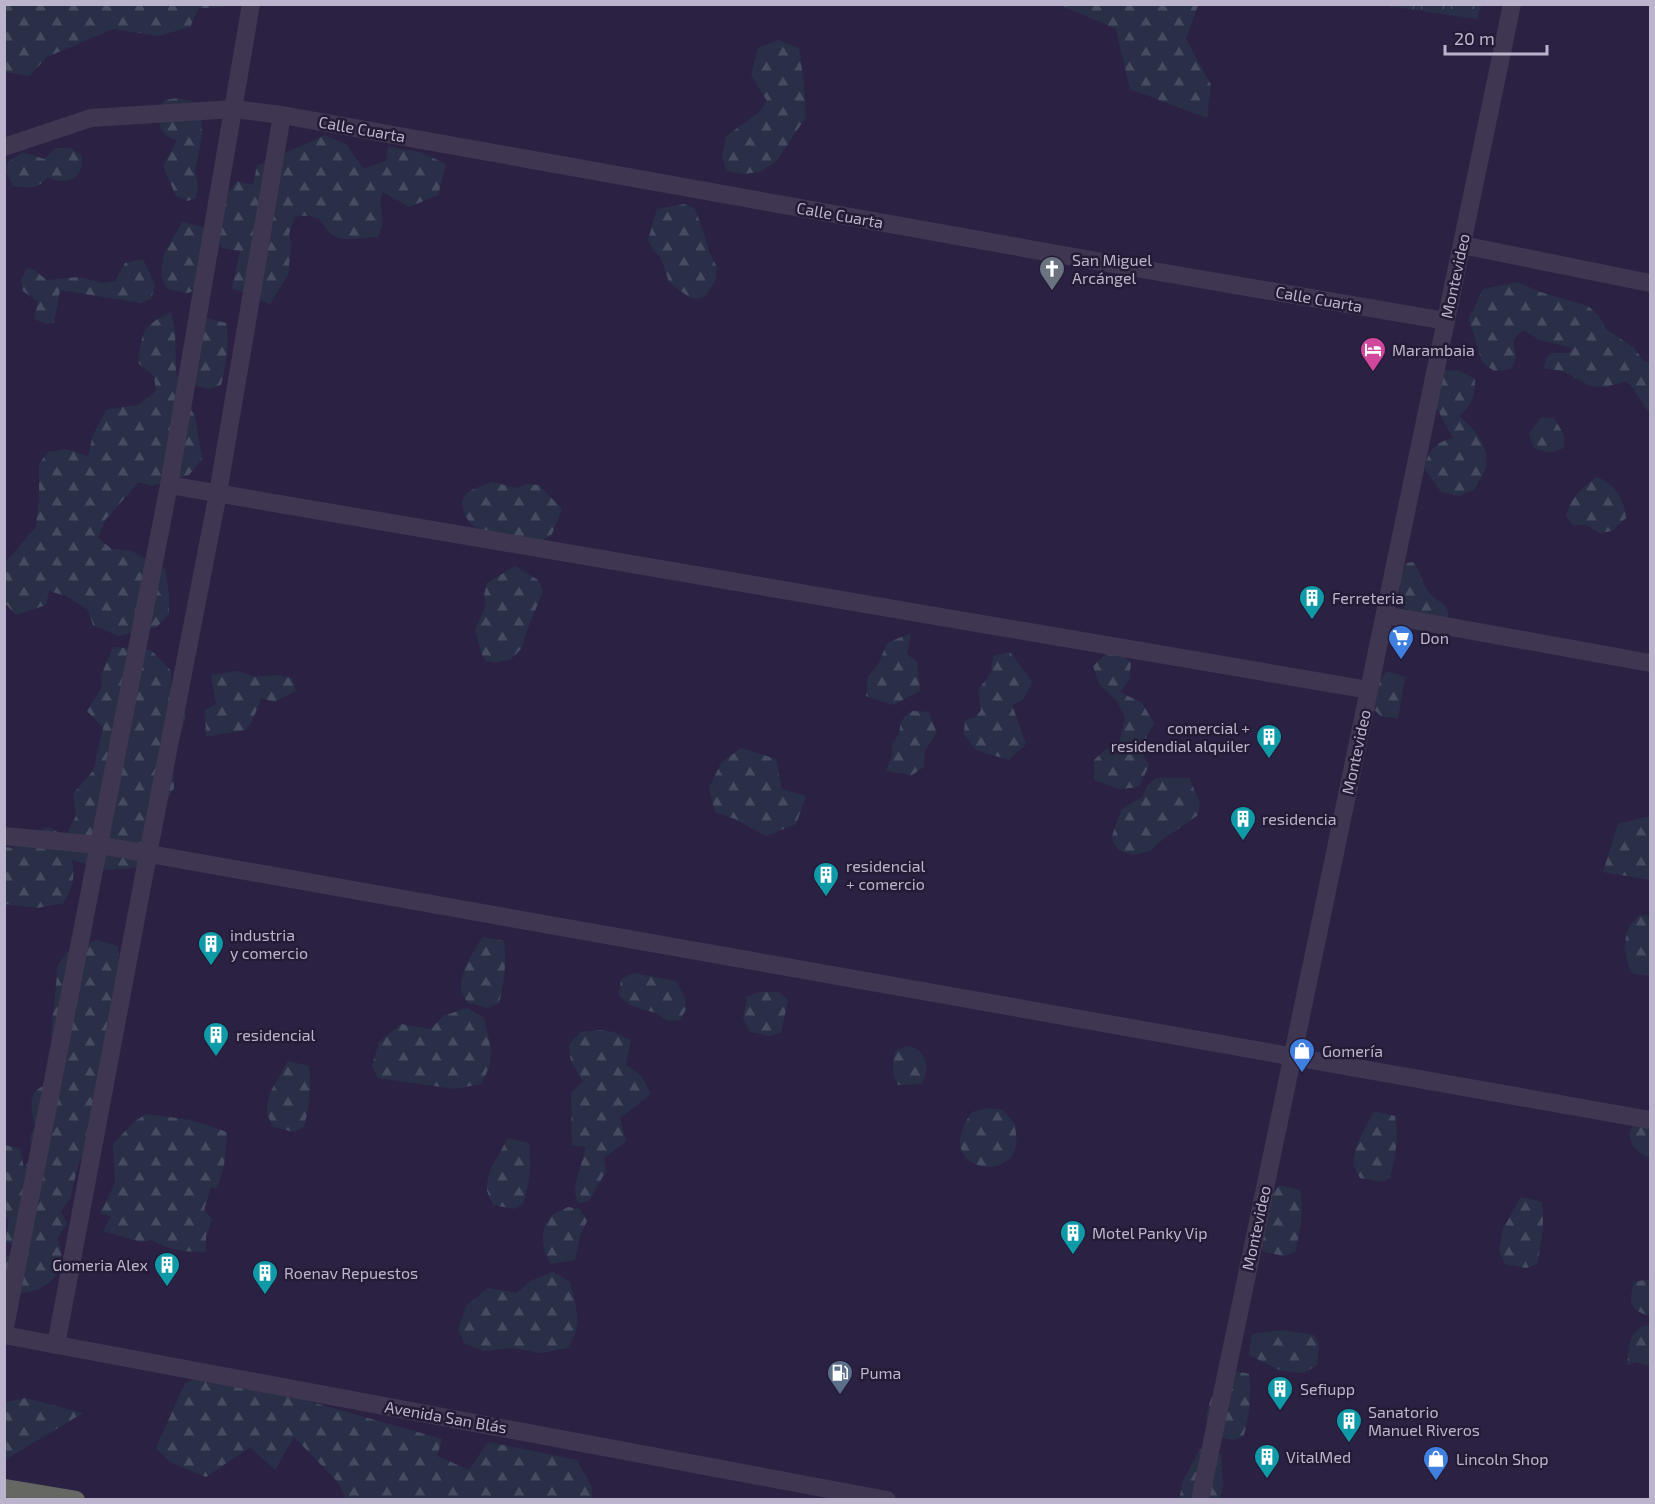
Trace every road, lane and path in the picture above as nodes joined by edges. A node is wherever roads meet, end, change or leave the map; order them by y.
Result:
1 (251, 4) edge
2 (1512, 4) edge
3 (234, 109) junction
4 (282, 115) junction
5 (4, 147) edge
6 (1462, 245) junction
7 (1650, 283) edge
8 (1446, 321) junction
9 (169, 485) junction
10 (218, 493) junction
11 (1385, 615) junction
12 (1650, 663) edge
13 (1369, 690) junction
14 (4, 836) edge
15 (99, 845) junction
16 (148, 854) junction
17 (1292, 1056) junction
18 (1650, 1120) edge
19 (4, 1334) edge
20 (56, 1345) junction
21 (4, 1488) edge
22 (76, 1500) edge
23 (887, 1500) edge
24 (1200, 1500) edge

1 - 3 street
2 - 6 street, Montevideo
3 - 4 street, Calle Cuarta
3 - 5 street, Calle Cuarta
3 - 9 street
4 - 8 street, Calle Cuarta
4 - 10 street
6 - 7 street
6 - 8 street, Montevideo
8 - 11 street, Montevideo
9 - 10 street
9 - 15 street
10 - 13 street
10 - 16 street
11 - 12 street
11 - 13 street, Montevideo
13 - 17 street, Montevideo
14 - 15 street
15 - 16 street
15 - 19 street
16 - 17 street
16 - 20 street
17 - 18 street
17 - 24 street, Montevideo
19 - 20 street, Avenida San Blás
20 - 23 street, Avenida San Blás
21 - 22 highway

